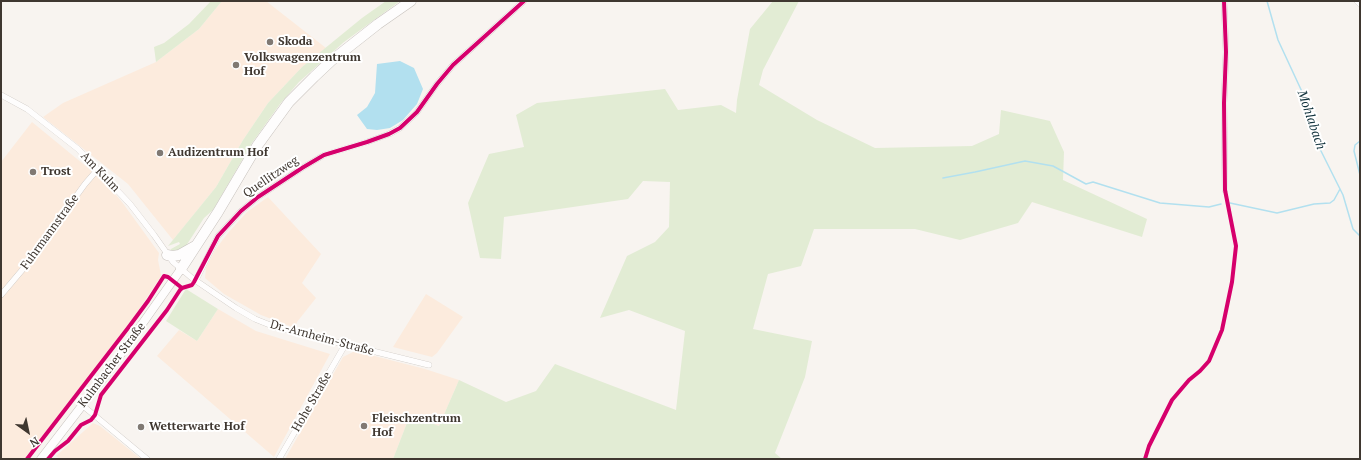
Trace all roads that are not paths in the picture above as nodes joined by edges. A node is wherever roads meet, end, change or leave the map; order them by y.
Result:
1 (411, 1) edge
2 (524, 1) edge
3 (1224, 1) edge
4 (1357, 1) edge
5 (1360, 4) edge
6 (1, 95) edge
7 (98, 169) junction
8 (1225, 190) dead end
9 (198, 244) junction
10 (167, 255) junction
11 (181, 269) junction
12 (196, 280) junction
13 (1, 295) edge
14 (345, 345) junction
15 (429, 365) dead end
16 (82, 405) junction
17 (41, 459) edge
18 (147, 459) edge
19 (279, 459) edge

1 - 9 highway
2 - 12 street, Quellitzweg
3 - 8 street
4 - 5 street
6 - 7 street, Am Kulm
7 - 10 street, Am Kulm
7 - 13 street, Fuhrmannstraße
9 - 10 highway
9 - 11 highway
10 - 11 street, Am Kulm
11 - 12 street, Dr.-Arnheim-Straße
11 - 16 main road, Kulmbacher Straße
12 - 14 street, Dr.-Arnheim-Straße
14 - 15 street, Dr.-Arnheim-Straße
14 - 19 street, Hohe Straße
16 - 17 main road, Kulmbacher Straße
16 - 18 street

